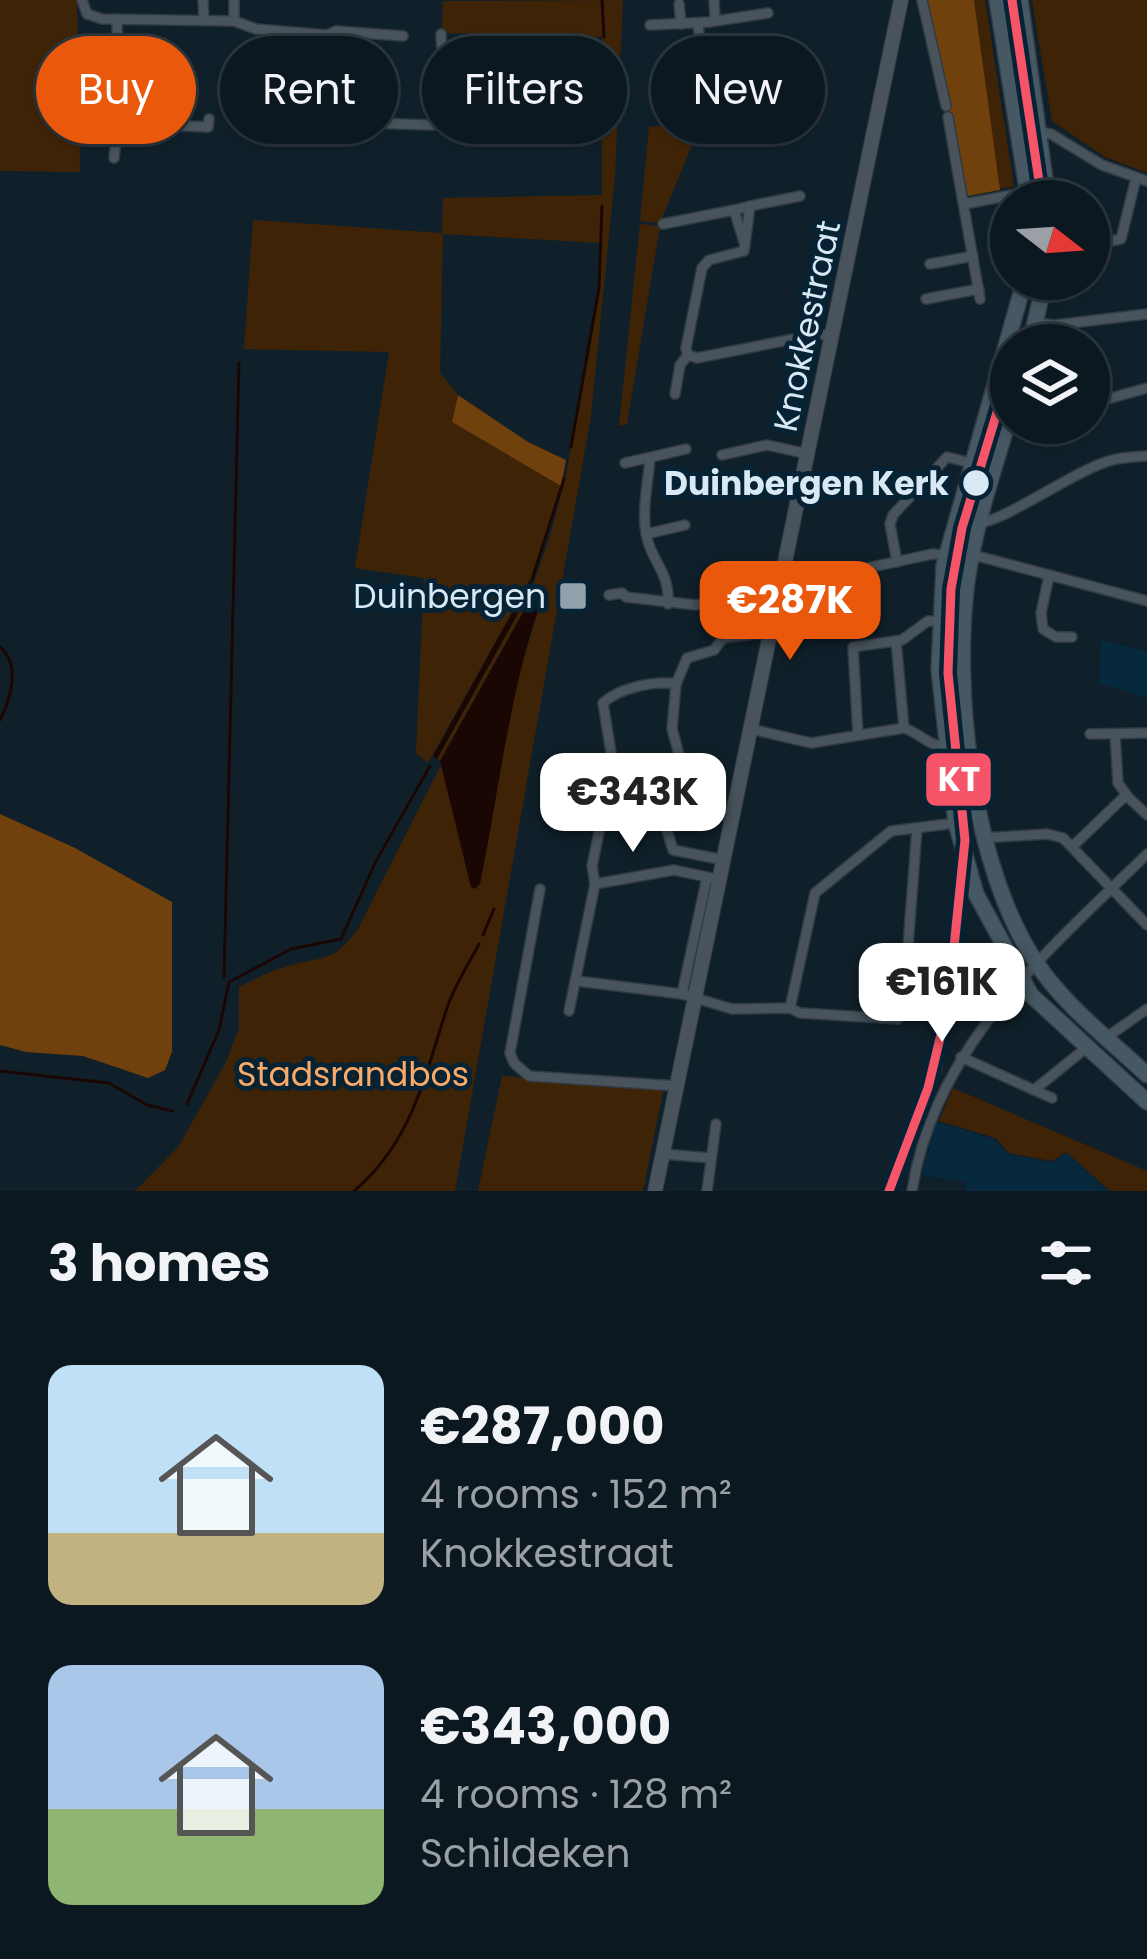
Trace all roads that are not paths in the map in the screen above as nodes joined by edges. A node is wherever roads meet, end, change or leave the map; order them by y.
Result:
1 (82, 0) edge
2 (203, 0) edge
3 (234, 0) edge
4 (714, 0) edge
5 (901, 0) edge
6 (922, 0) edge
7 (997, 0) edge
8 (1020, 0) edge
9 (680, 4) dead end
10 (768, 13) dead end
11 (118, 19) junction
12 (715, 19) junction
13 (204, 20) junction
14 (234, 21) junction
15 (698, 23) junction
16 (681, 24) junction
17 (650, 25) dead end
18 (327, 35) joint
19 (118, 36) edge
20 (403, 36) dead end
21 (699, 36) edge
22 (532, 84) joint
23 (208, 118) dead end
24 (196, 126) edge
25 (1041, 131) junction
26 (1019, 133) junction
27 (116, 144) edge
28 (114, 158) dead end
29 (1026, 180) edge
30 (1046, 180) edge
31 (1141, 180) edge
32 (800, 196) dead end
33 (990, 201) edge
34 (964, 203) junction
35 (750, 206) junction
36 (734, 210) junction
37 (663, 224) dead end
38 (1110, 241) edge
39 (745, 244) junction
40 (973, 256) junction
41 (930, 264) dead end
42 (926, 299) dead end
43 (1019, 300) edge
44 (1041, 300) edge
45 (1147, 314) edge
46 (1036, 323) joint
47 (832, 336) junction
48 (688, 355) junction
49 (1147, 388) edge
50 (676, 394) dead end
51 (1110, 398) edge
52 (1002, 444) edge
53 (686, 448) dead end
54 (722, 454) dead end
55 (808, 454) junction
56 (1147, 456) edge
57 (650, 458) junction
58 (625, 463) dead end
59 (971, 463) junction
60 (981, 521) junction
61 (685, 525) dead end
62 (646, 534) junction
63 (945, 556) junction
64 (972, 556) junction
65 (898, 562) junction
66 (1049, 576) junction
67 (780, 588) junction
68 (609, 595) dead end
69 (1147, 601) edge
70 (668, 604) junction
71 (939, 621) junction
72 (771, 632) junction
73 (896, 641) junction
74 (1068, 641) dead end
75 (676, 685) junction
76 (904, 728) junction
77 (751, 729) junction
78 (1147, 733) edge
79 (1090, 734) dead end
80 (1115, 734) junction
81 (858, 735) junction
82 (947, 746) junction
83 (1127, 797) junction
84 (1147, 815) edge
85 (956, 824) junction
86 (917, 828) junction
87 (983, 838) junction
88 (1072, 847) junction
89 (673, 850) junction
90 (1147, 854) edge
91 (724, 860) junction
92 (674, 870) junction
93 (714, 878) junction
94 (595, 884) junction
95 (1112, 888) junction
96 (540, 889) dead end
97 (1145, 920) edge
98 (1035, 962) junction
99 (1021, 980) junction
100 (577, 981) junction
101 (689, 996) junction
102 (790, 1008) junction
103 (1147, 1009) edge
104 (569, 1011) dead end
105 (1107, 1037) junction
106 (1086, 1048) junction
107 (961, 1057) junction
108 (937, 1067) dead end
109 (1147, 1075) edge
110 (678, 1086) junction
111 (933, 1090) junction
112 (1034, 1090) junction
113 (1052, 1098) dead end
114 (1147, 1102) edge
115 (716, 1124) dead end
116 (663, 1154) junction
117 (711, 1158) junction
118 (909, 1189) edge
119 (655, 1191) edge
120 (707, 1191) edge
121 (892, 1191) edge

1 - 11 street
2 - 13 street
3 - 14 street
4 - 12 street
5 - 47 street, Knokkestraat
6 - 34 street
7 - 26 main road
8 - 25 main road
9 - 16 street
10 - 12 street
11 - 13 street
11 - 19 street
12 - 15 street
13 - 14 street
14 - 18 street
15 - 16 street
15 - 21 street
16 - 17 street
18 - 20 street
22 - 22 street
23 - 24 street
25 - 26 street
25 - 30 main road
25 - 31 street
26 - 29 main road
27 - 28 street
31 - 38 street
32 - 35 street
33 - 34 street
34 - 40 street
35 - 36 street
35 - 39 street
36 - 37 street
36 - 39 street
39 - 48 street
40 - 41 street
40 - 42 street
43 - 59 main road
44 - 46 main road
45 - 46 street
47 - 48 street
47 - 55 street, Knokkestraat
48 - 50 street
49 - 51 street
52 - 60 main road
53 - 57 street
54 - 55 street
55 - 67 street, Knokkestraat
56 - 60 street
57 - 58 street
57 - 62 street
59 - 63 main road
59 - 65 street
60 - 64 main road
61 - 62 street
62 - 70 street
63 - 64 street
63 - 65 street
63 - 71 main road
64 - 66 street
64 - 87 main road
65 - 67 street
66 - 69 street
66 - 74 street
67 - 70 street
67 - 72 street, Knokkestraat
68 - 70 street
71 - 73 street
71 - 82 main road
72 - 75 street
72 - 77 street, Knokkestraat
73 - 76 street
73 - 81 street
75 - 89 street
75 - 94 street
76 - 81 street
76 - 82 street
77 - 81 street
77 - 91 street, Knokkestraat
78 - 80 street
79 - 80 street
80 - 83 street
82 - 85 main road
83 - 84 street
83 - 88 street
85 - 86 street
85 - 99 main road
86 - 102 street
86 - 102 street
87 - 88 street
87 - 98 main road
88 - 95 street
89 - 91 street
89 - 92 street
90 - 95 street
91 - 93 street, Knokkestraat
92 - 93 street
92 - 94 street
93 - 101 street, Knokkestraat
94 - 100 street
95 - 97 street
95 - 98 street
96 - 110 street
98 - 99 street
98 - 105 main road
99 - 106 main road
99 - 107 street
100 - 101 street
100 - 104 street
101 - 102 street
101 - 110 street, Knokkestraat
103 - 105 street
105 - 109 main road
106 - 112 street
106 - 114 main road
107 - 111 street
107 - 112 street
108 - 111 street
110 - 116 street, Knokkestraat
111 - 118 street
111 - 121 street
112 - 113 street
115 - 117 street
116 - 117 street
116 - 119 street, Knokkestraat
117 - 120 street

